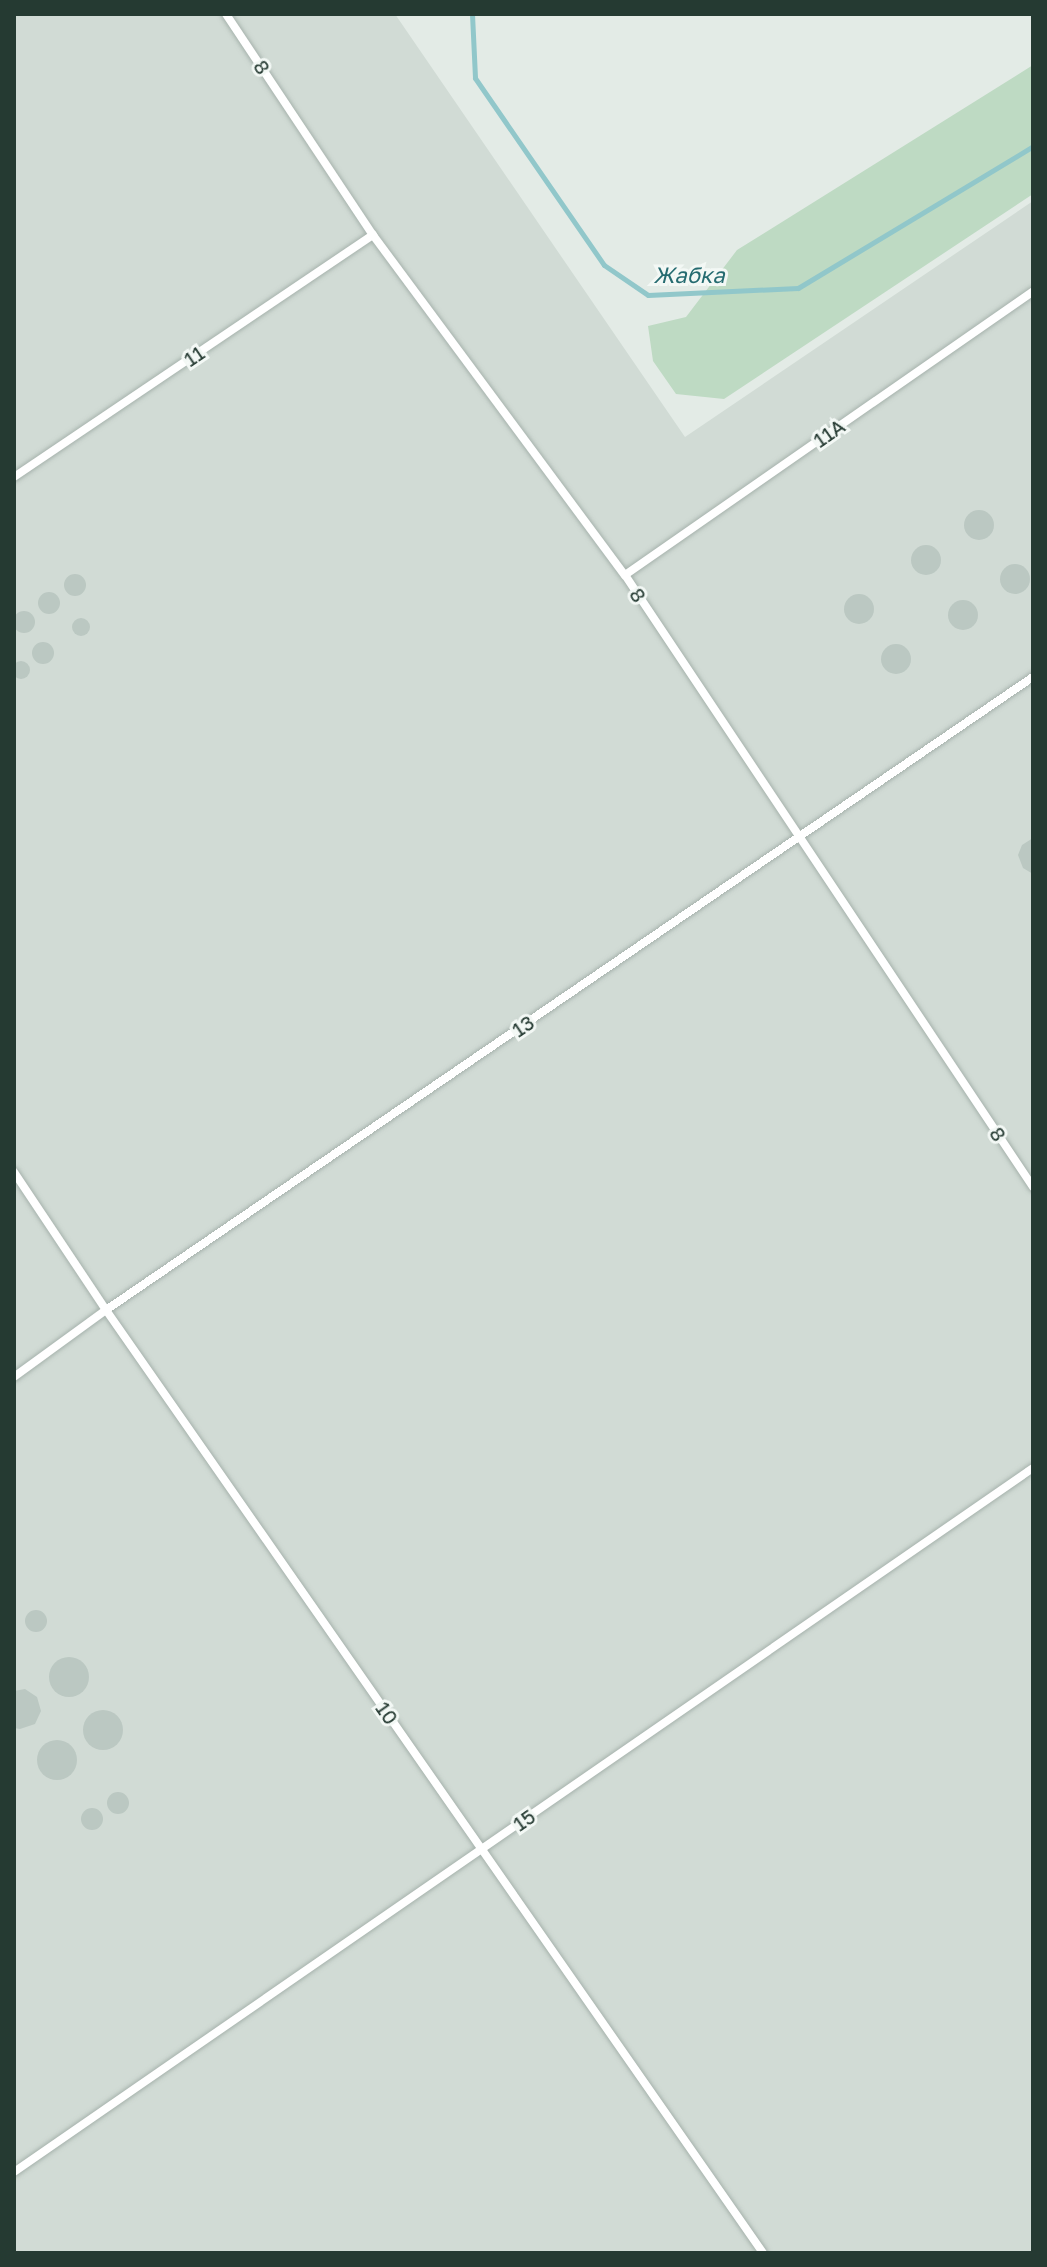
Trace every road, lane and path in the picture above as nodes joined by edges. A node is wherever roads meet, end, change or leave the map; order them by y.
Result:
1 (226, 14) edge
2 (373, 235) junction
3 (1033, 291) edge
4 (14, 477) edge
5 (625, 575) junction
6 (1033, 677) edge
7 (799, 837) junction
8 (14, 1172) edge
9 (1033, 1187) edge
10 (106, 1310) junction
11 (14, 1377) edge
12 (1033, 1468) edge
13 (482, 1849) junction
14 (14, 2172) edge
15 (763, 2253) edge

1 - 2 lane, 8 / 8
2 - 4 lane, 11 / 11
2 - 5 lane, 8 / 8
3 - 5 lane, 11A / 11a
5 - 7 lane, 8 / 8
6 - 7 lane, 13 / 13
7 - 9 lane, 8 / 8
7 - 10 lane, 13 / 13
8 - 10 lane, 10 / 10
10 - 11 lane, 13 / 13
10 - 13 lane, 10 / 10
12 - 13 lane, 15 / 15
13 - 14 lane, 15 / 15
13 - 15 lane, 10 / 10

